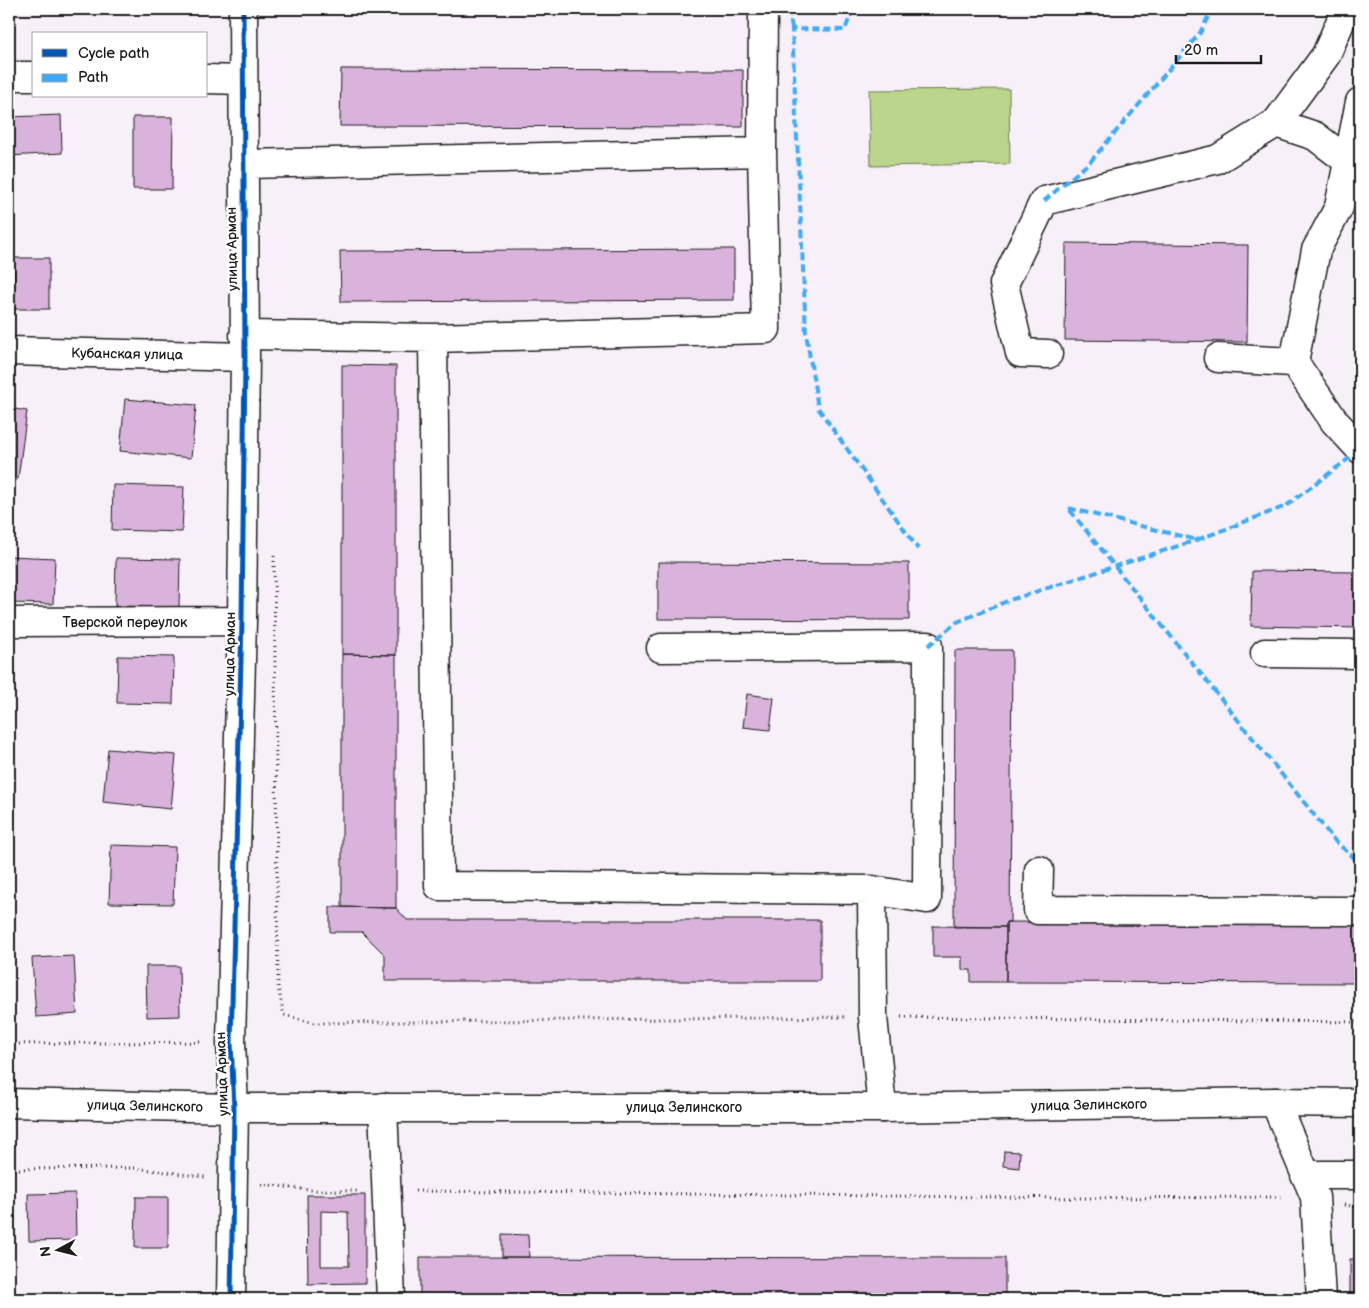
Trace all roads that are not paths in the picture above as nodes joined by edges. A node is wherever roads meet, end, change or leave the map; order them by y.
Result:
1 (242, 9) edge
2 (763, 9) edge
3 (1346, 9) edge
4 (9, 76) edge
5 (32, 76) edge
6 (208, 80) edge
7 (242, 80) junction
8 (1360, 102) edge
9 (1276, 123) junction
10 (762, 152) junction
11 (1349, 162) junction
12 (242, 164) junction
13 (433, 338) junction
14 (245, 346) junction
15 (9, 351) edge
16 (1048, 354) dead end
17 (1218, 358) dead end
18 (1294, 362) junction
19 (1360, 448) edge
20 (242, 621) junction
21 (9, 622) edge
22 (662, 648) dead end
23 (1265, 652) dead end
24 (1360, 654) edge
25 (1040, 870) dead end
26 (872, 890) junction
27 (1360, 911) edge
28 (1275, 1102) junction
29 (9, 1103) edge
30 (1360, 1103) edge
31 (383, 1107) junction
32 (234, 1108) junction
33 (882, 1108) junction
34 (1360, 1175) edge
35 (1310, 1186) junction
36 (231, 1299) edge
37 (391, 1299) edge
38 (1321, 1299) edge

1 - 7 street, улица Арман
2 - 10 street
3 - 9 street
4 - 5 street
6 - 7 street
7 - 12 street, улица Арман
8 - 11 street
9 - 11 street
9 - 16 street
10 - 12 street
10 - 13 street, Кубанская улица
11 - 18 street
12 - 14 street, улица Арман
13 - 14 street, Кубанская улица
13 - 26 street
14 - 15 street, Кубанская улица
14 - 20 street, улица Арман
17 - 18 street
18 - 19 street
20 - 21 street, Тверской переулок
20 - 32 street, улица Арман
22 - 26 street
23 - 24 street
25 - 27 street
26 - 33 street
28 - 30 street, улица Зелинского
28 - 33 street, улица Зелинского
28 - 35 street
29 - 32 street, улица Зелинского
31 - 32 street, улица Зелинского
31 - 33 street, улица Зелинского
31 - 37 street
32 - 36 street, улица Арман
34 - 35 street
35 - 38 street

